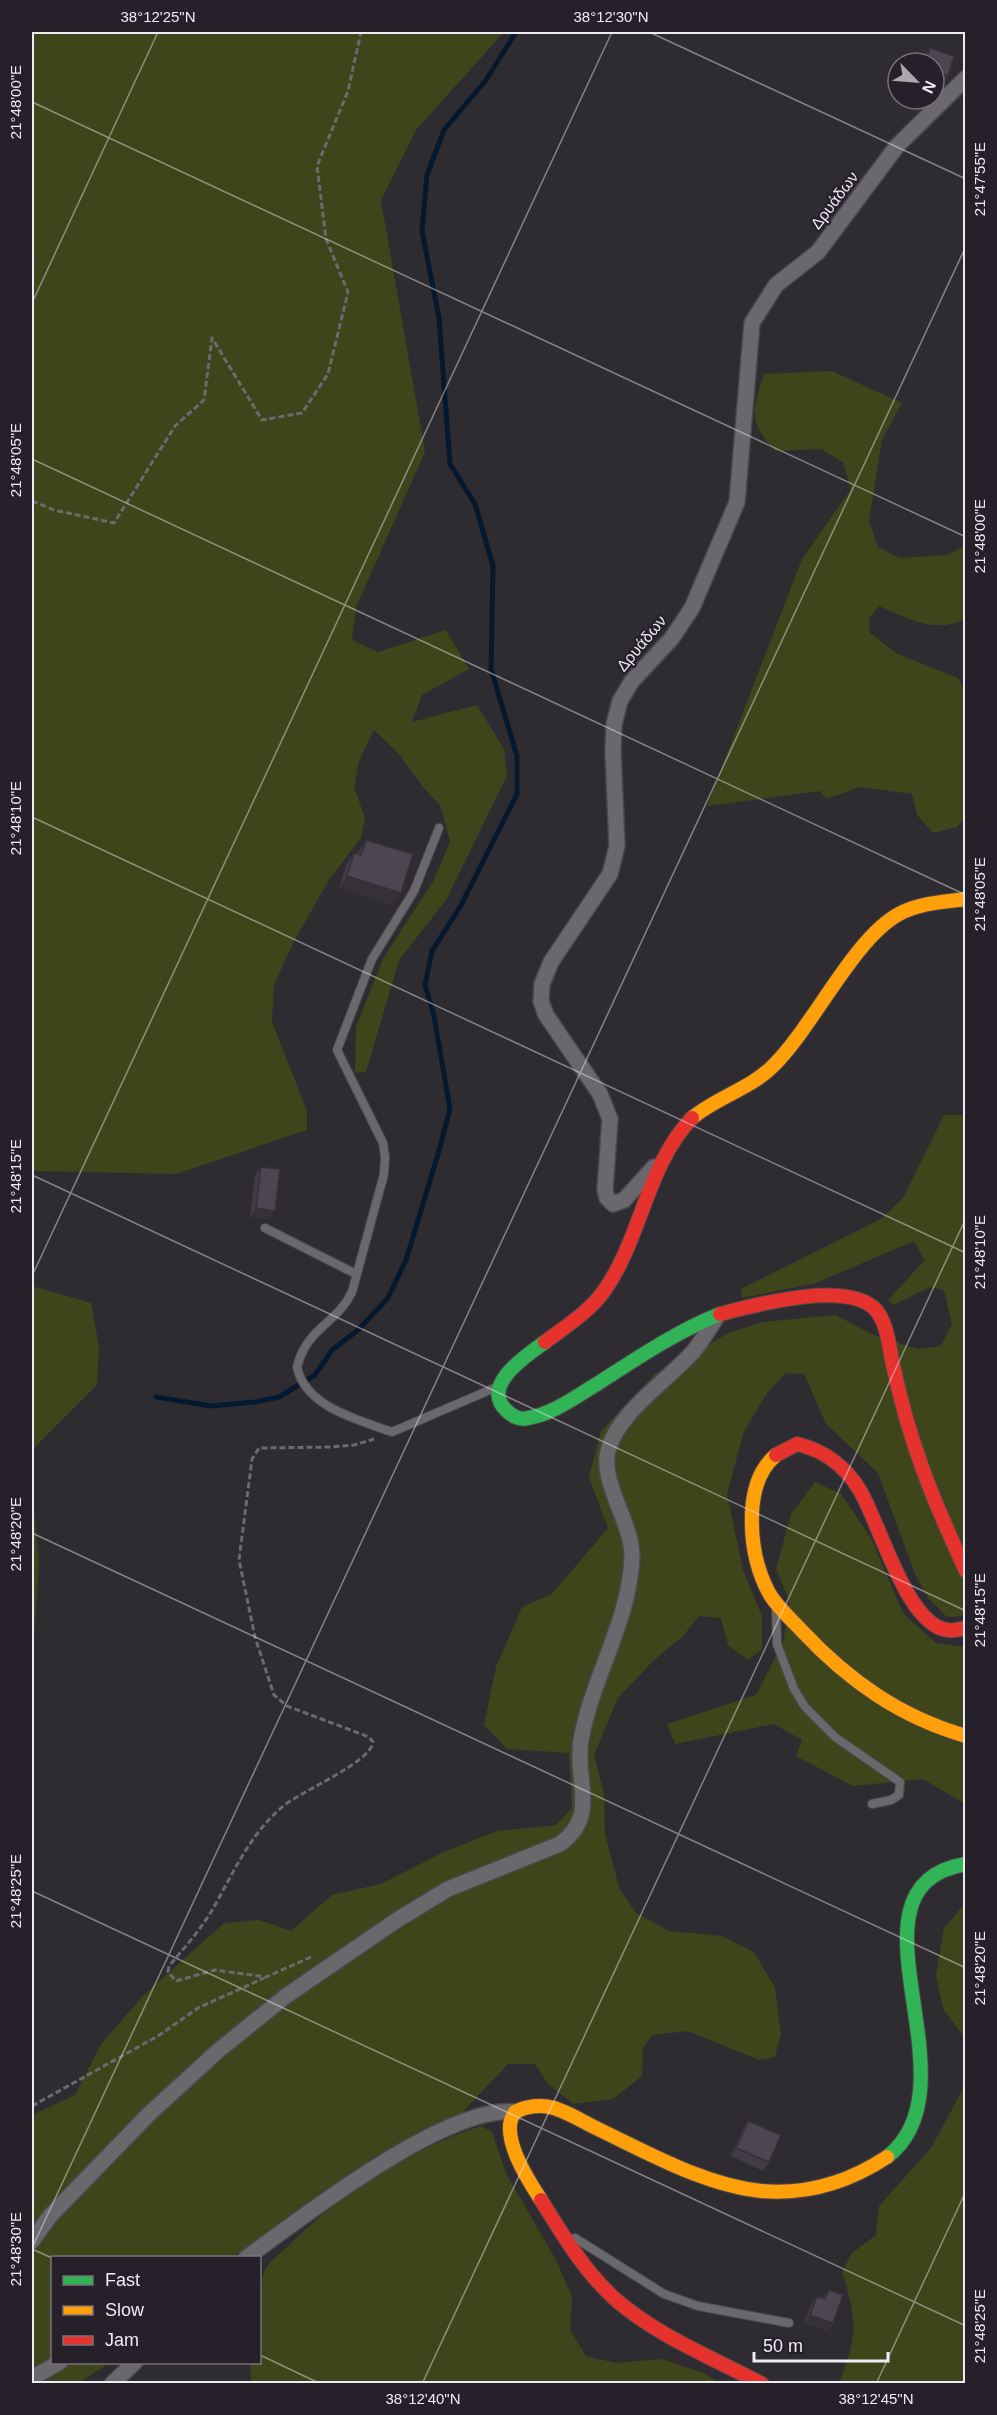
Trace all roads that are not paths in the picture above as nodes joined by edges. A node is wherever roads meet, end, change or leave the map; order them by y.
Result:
1 (966, 78) edge
2 (439, 828) dead end
3 (966, 899) edge
4 (666, 1153) junction
5 (265, 1228) dead end
6 (356, 1274) junction
7 (718, 1315) junction
8 (500, 1385) junction
9 (966, 1571) edge
10 (777, 1604) junction
11 (966, 1629) edge
12 (966, 1736) edge
13 (872, 1804) dead end
14 (966, 1864) edge
15 (516, 2112) junction
16 (557, 2225) junction
17 (32, 2241) edge
18 (249, 2256) edge
19 (789, 2323) dead end
20 (56, 2364) edge
21 (133, 2364) edge
22 (32, 2378) edge
23 (112, 2384) edge
24 (762, 2384) edge

1 - 4 street, Δρυάδων
2 - 6 lane
3 - 4 street
4 - 8 street
5 - 6 lane
6 - 8 lane
7 - 8 street
7 - 9 street
7 - 17 street
10 - 11 street
10 - 12 street
10 - 13 lane
14 - 15 street
15 - 16 street
15 - 18 street
16 - 19 lane
16 - 24 street
20 - 22 street
21 - 23 street

